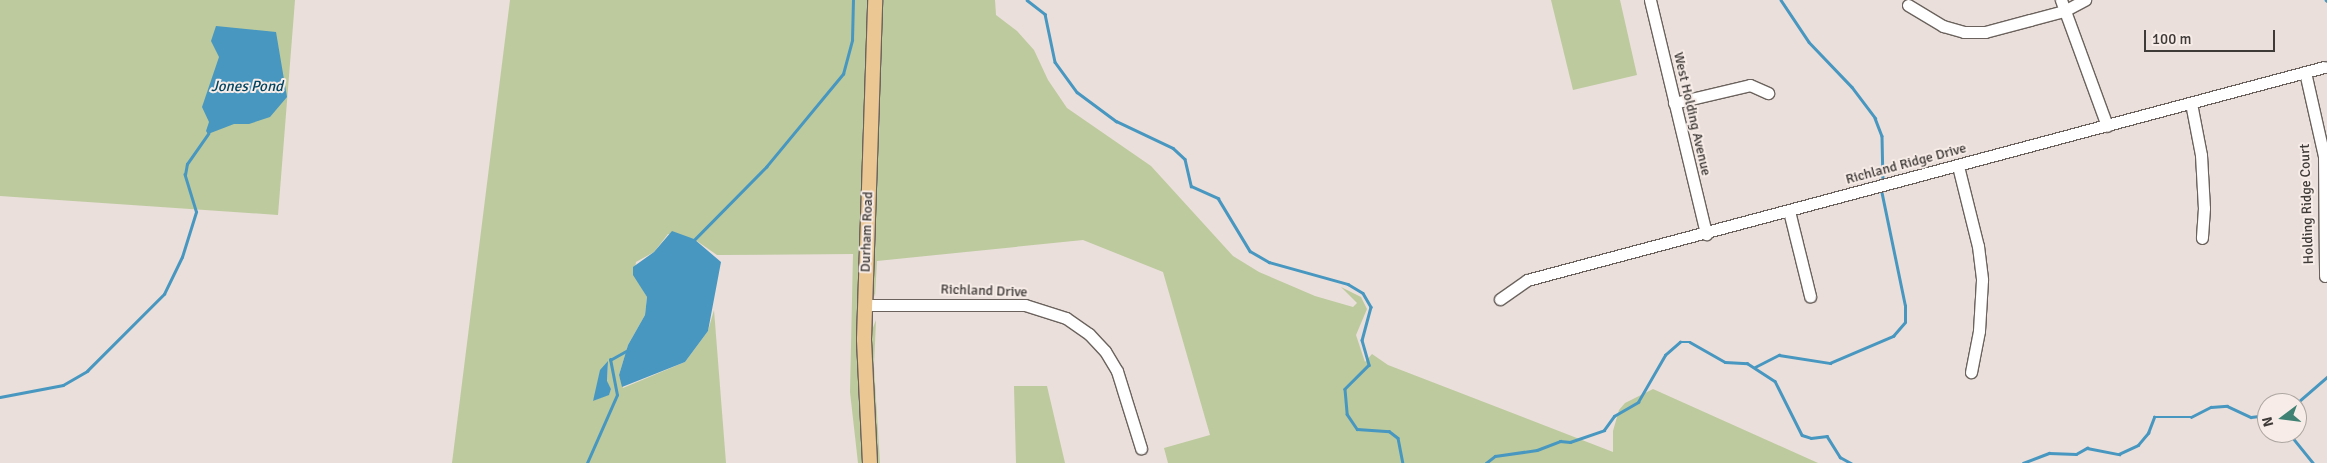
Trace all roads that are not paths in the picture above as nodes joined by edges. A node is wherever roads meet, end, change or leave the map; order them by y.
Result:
1 (874, 0) edge
2 (1650, 0) edge
3 (2085, 0) edge
4 (1908, 5) dead end
5 (2062, 6) edge
6 (2324, 67) dead end
7 (2305, 72) junction
8 (1768, 93) dead end
9 (1674, 103) junction
10 (2191, 103) junction
11 (2107, 126) junction
12 (1958, 166) junction
13 (1789, 211) junction
14 (1706, 234) junction
15 (2202, 238) dead end
16 (2325, 276) dead end
17 (1810, 296) dead end
18 (1500, 299) dead end
19 (865, 305) junction
20 (1971, 372) dead end
21 (1141, 448) dead end
22 (870, 463) edge

1 - 19 main road, Durham Road
2 - 9 street, West Holding Avenue
3 - 5 street
4 - 5 street
5 - 11 street
6 - 7 street, Richland Ridge Drive
7 - 10 street, Richland Ridge Drive
7 - 16 street, Holding Ridge Court
8 - 9 street
9 - 14 street, West Holding Avenue
10 - 11 street, Richland Ridge Drive
10 - 15 street
11 - 12 street, Richland Ridge Drive
12 - 13 street, Richland Ridge Drive
12 - 20 street
13 - 14 street, Richland Ridge Drive
13 - 17 street
14 - 18 street, Richland Ridge Drive
19 - 21 street, Richland Drive
19 - 22 main road, Durham Road

